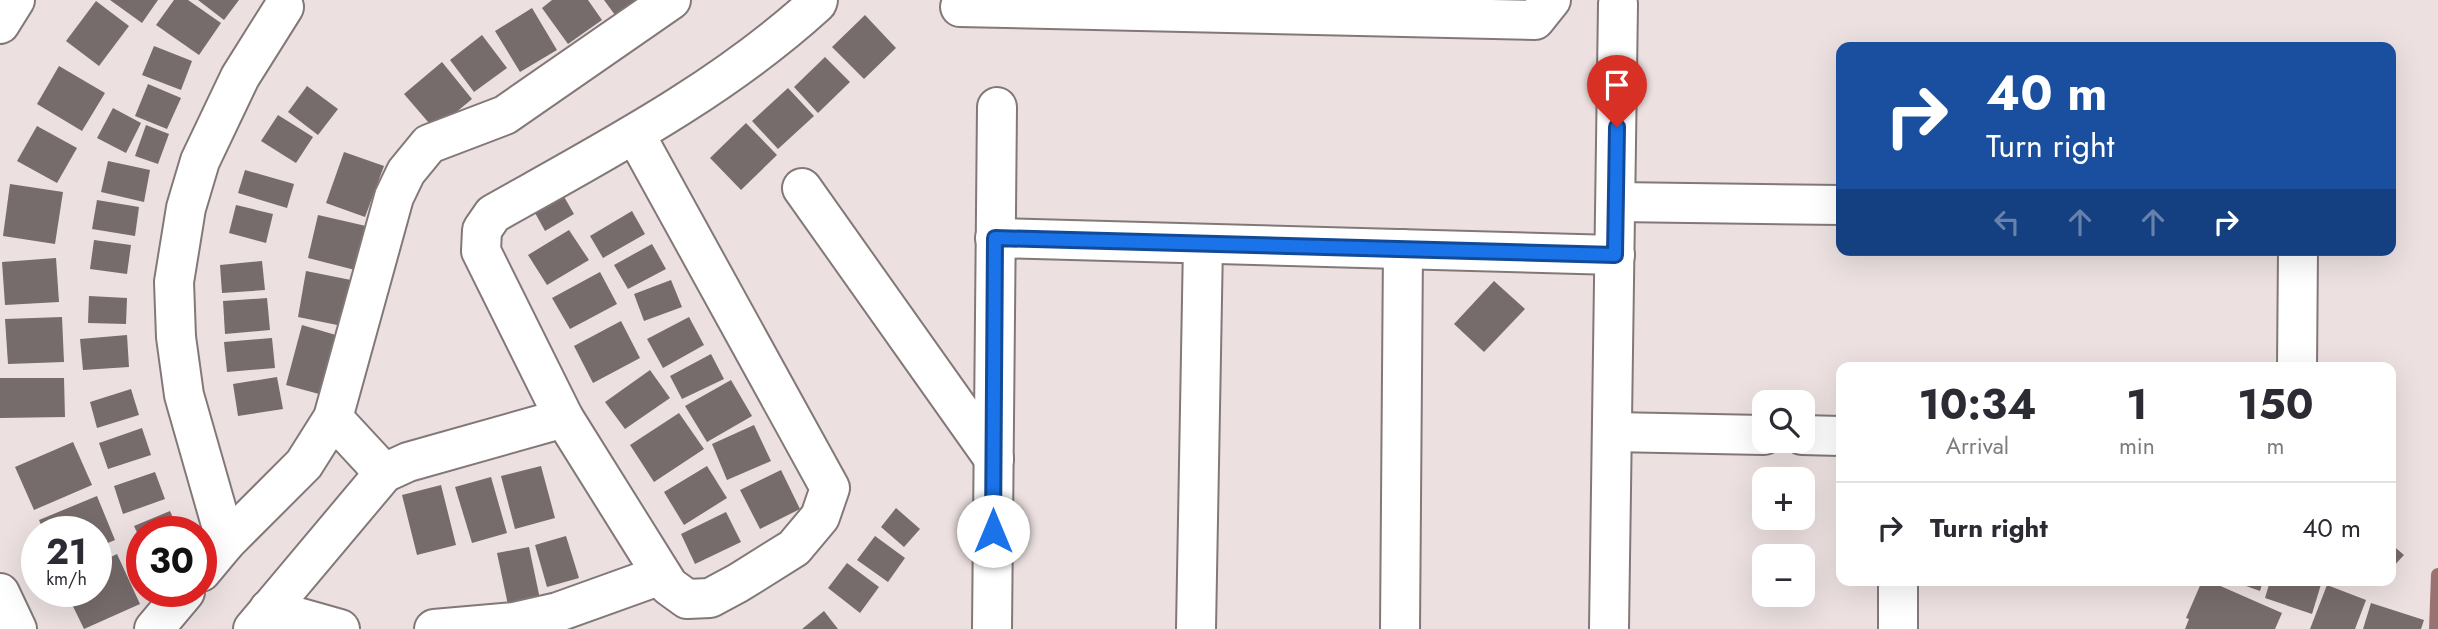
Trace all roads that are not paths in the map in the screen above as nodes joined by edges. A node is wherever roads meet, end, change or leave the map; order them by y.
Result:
1 (15, 0) edge
2 (671, 0) edge
3 (818, 0) edge
4 (1551, 0) edge
5 (1619, 1) edge
6 (284, 7) dead end
7 (960, 7) dead end
8 (0, 24) edge
9 (997, 107) dead end
10 (635, 134) junction
11 (802, 188) dead end
12 (1616, 202) junction
13 (1836, 205) edge
14 (995, 238) junction
15 (1203, 244) junction
16 (1404, 249) junction
17 (1615, 255) junction
18 (2298, 256) edge
19 (2297, 362) edge
20 (333, 418) junction
21 (564, 418) junction
22 (1612, 432) junction
23 (1752, 435) edge
24 (1815, 435) edge
25 (1836, 436) edge
26 (993, 459) junction
27 (384, 473) junction
28 (226, 542) junction
29 (217, 553) edge
30 (1898, 586) edge
31 (0, 593) edge
32 (683, 601) edge
33 (172, 607) edge
34 (261, 619) edge
35 (992, 628) edge
36 (17, 629) edge
37 (154, 629) edge
38 (340, 629) edge
39 (434, 629) edge
40 (1196, 629) edge
41 (1400, 629) edge
42 (1609, 629) edge
43 (1898, 629) edge

1 - 8 street
2 - 20 street
3 - 10 street
4 - 7 street
5 - 12 street
6 - 28 street
9 - 14 street
10 - 21 street
10 - 32 street
11 - 26 street
12 - 13 street
12 - 17 street
14 - 15 street
14 - 26 street
15 - 16 street
15 - 40 street
16 - 17 street
16 - 41 street
17 - 22 street
18 - 19 street
20 - 27 street
20 - 28 street
21 - 27 street
21 - 32 street
22 - 23 street
22 - 42 street
24 - 25 street
26 - 35 street
27 - 34 street
28 - 29 street
30 - 43 street
31 - 36 street
32 - 39 street
33 - 37 street
34 - 38 street

